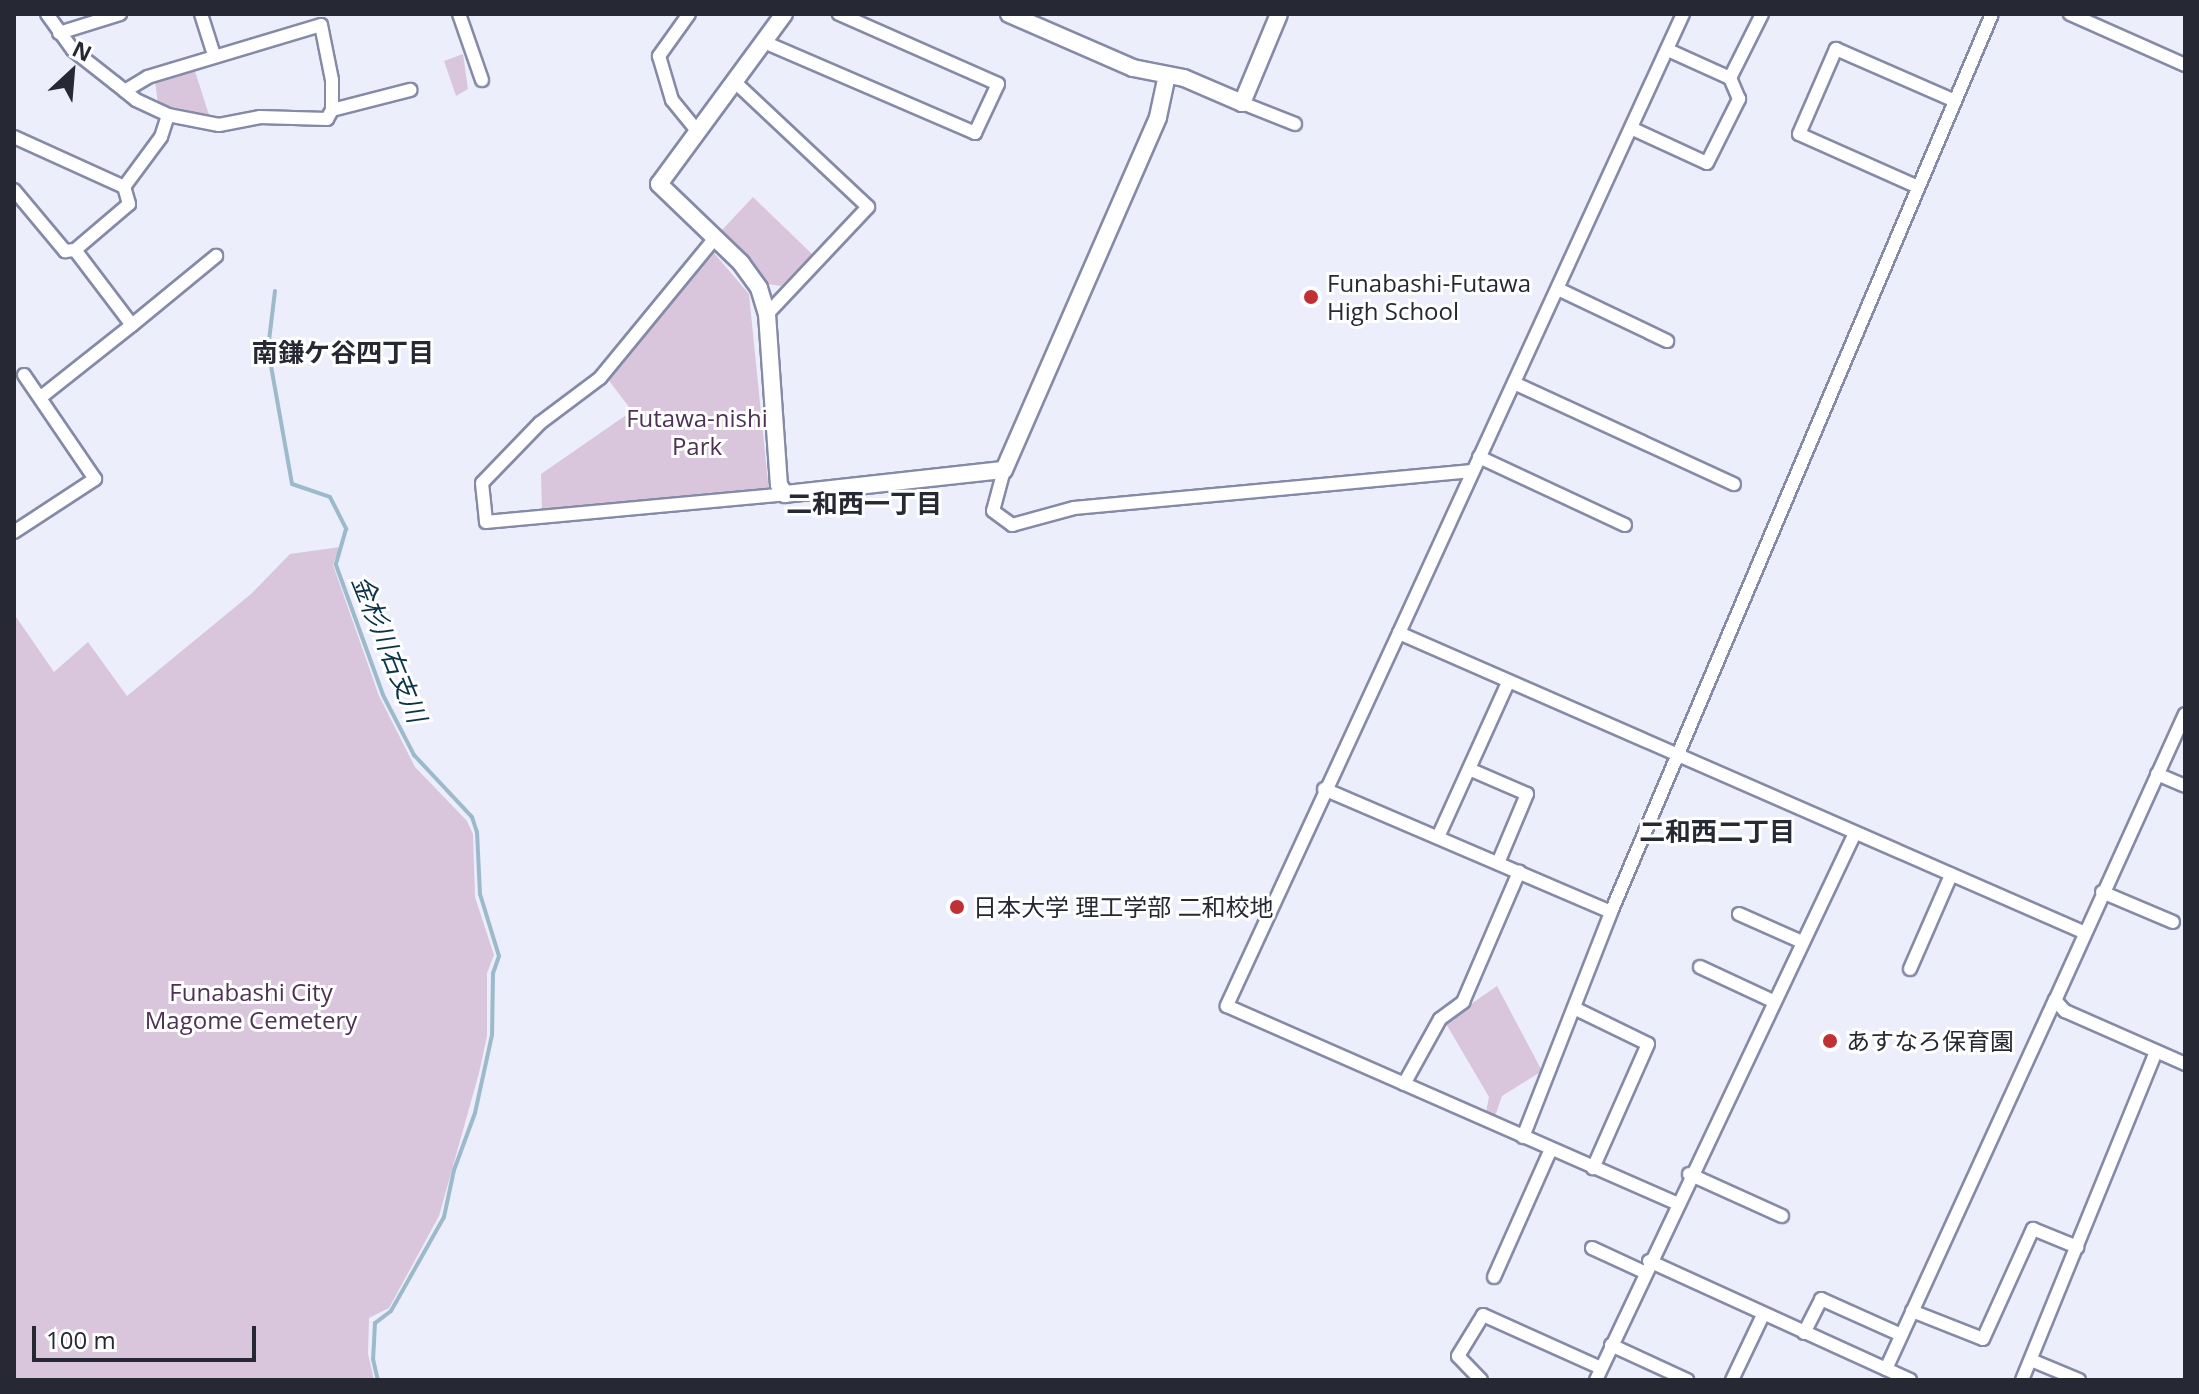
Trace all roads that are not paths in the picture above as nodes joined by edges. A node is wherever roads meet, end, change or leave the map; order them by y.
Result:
1 (47, 14) edge
2 (120, 14) edge
3 (459, 14) edge
4 (689, 14) edge
5 (784, 14) edge
6 (839, 14) edge
7 (1009, 14) edge
8 (1279, 14) edge
9 (1683, 14) edge
10 (1762, 14) edge
11 (1992, 14) edge
12 (203, 15) edge
13 (2076, 15) edge
14 (59, 33) junction
15 (764, 42) junction
16 (1668, 50) junction
17 (214, 55) junction
18 (2185, 65) edge
19 (1167, 75) junction
20 (1730, 78) junction
21 (482, 80) dead end
22 (736, 83) junction
23 (410, 90) dead end
24 (125, 91) junction
25 (1955, 101) junction
26 (1242, 103) junction
27 (332, 110) junction
28 (168, 115) junction
29 (1295, 124) dead end
30 (1633, 129) junction
31 (698, 132) junction
32 (14, 137) edge
33 (124, 187) junction
34 (1918, 187) junction
35 (14, 190) edge
36 (715, 238) junction
37 (75, 250) junction
38 (216, 256) dead end
39 (1558, 289) junction
40 (767, 314) junction
41 (132, 325) junction
42 (1667, 341) dead end
43 (24, 375) dead end
44 (1514, 383) junction
45 (41, 397) junction
46 (1479, 457) junction
47 (1004, 470) junction
48 (1472, 471) junction
49 (1734, 484) dead end
50 (785, 494) junction
51 (1625, 525) dead end
52 (14, 532) edge
53 (1399, 633) junction
54 (1508, 683) junction
55 (2185, 714) edge
56 (1679, 757) junction
57 (1469, 769) junction
58 (2157, 774) junction
59 (2185, 786) edge
60 (1324, 789) junction
61 (1855, 833) junction
62 (1438, 837) junction
63 (1498, 863) junction
64 (1519, 872) junction
65 (1951, 875) junction
66 (2102, 892) junction
67 (1611, 912) junction
68 (1739, 914) dead end
69 (2173, 922) dead end
70 (2083, 932) junction
71 (1802, 942) junction
72 (1700, 967) dead end
73 (1910, 969) dead end
74 (2055, 1000) junction
75 (1773, 1001) junction
76 (1574, 1008) junction
77 (2156, 1052) junction
78 (2185, 1064) edge
79 (1404, 1084) junction
80 (1523, 1137) junction
81 (1551, 1149) junction
82 (1593, 1168) junction
83 (1689, 1174) junction
84 (1675, 1203) junction
85 (1782, 1216) dead end
86 (2077, 1247) junction
87 (1592, 1248) dead end
88 (1646, 1266) junction
89 (1494, 1277) dead end
90 (1912, 1311) junction
91 (1763, 1315) junction
92 (1804, 1333) junction
93 (1901, 1335) junction
94 (1611, 1345) junction
95 (2031, 1360) junction
96 (1886, 1369) junction
97 (1598, 1374) edge
98 (1481, 1380) edge
99 (1687, 1380) edge
100 (1732, 1380) edge
101 (1910, 1380) edge
102 (2022, 1380) edge
103 (2079, 1380) edge

1 - 14 street
2 - 14 street
3 - 21 street
4 - 31 street
5 - 15 street
6 - 15 street
7 - 19 street
8 - 26 street
9 - 16 street
10 - 20 street
11 - 25 street
12 - 17 street
13 - 18 street
14 - 24 street
15 - 22 street
16 - 20 street
16 - 30 street
17 - 24 street
17 - 27 street
19 - 26 street
19 - 47 street
20 - 30 street
22 - 31 street
22 - 40 street
23 - 27 street
24 - 28 street
25 - 34 street
25 - 34 street
26 - 29 street
27 - 28 street
28 - 33 street
30 - 39 street
31 - 36 street
32 - 33 street
33 - 37 street
34 - 56 street
35 - 37 street
36 - 40 street
36 - 50 street
37 - 41 street
38 - 41 street
39 - 42 street
39 - 44 street
40 - 50 street
41 - 45 street
43 - 45 street
44 - 46 street
44 - 49 street
45 - 52 street
46 - 48 street
46 - 51 street
47 - 48 street
47 - 50 street
48 - 53 street
53 - 54 street
53 - 60 street
54 - 56 street
54 - 57 street
55 - 58 street
56 - 61 street
56 - 67 street
57 - 62 street
57 - 63 street
58 - 59 street
58 - 66 street
60 - 62 street
60 - 79 street
61 - 65 street
61 - 71 street
62 - 63 street
63 - 64 street
64 - 67 street
64 - 79 street
65 - 70 street
65 - 73 street
66 - 69 street
66 - 70 street
67 - 76 street
68 - 71 street
70 - 74 street
71 - 75 street
72 - 75 street
74 - 77 street
74 - 90 street
75 - 83 street
76 - 80 street
76 - 82 street
77 - 78 street
77 - 86 street
79 - 80 street
80 - 81 street
81 - 82 street
81 - 89 street
82 - 84 street
83 - 84 street
83 - 85 street
84 - 88 street
86 - 90 street
86 - 95 street
87 - 88 street
88 - 91 street
88 - 94 street
90 - 93 street
91 - 92 street
91 - 100 street
92 - 93 street
92 - 96 street
93 - 96 street
94 - 97 street
94 - 99 street
95 - 102 street
95 - 103 street
96 - 101 street
97 - 98 street

